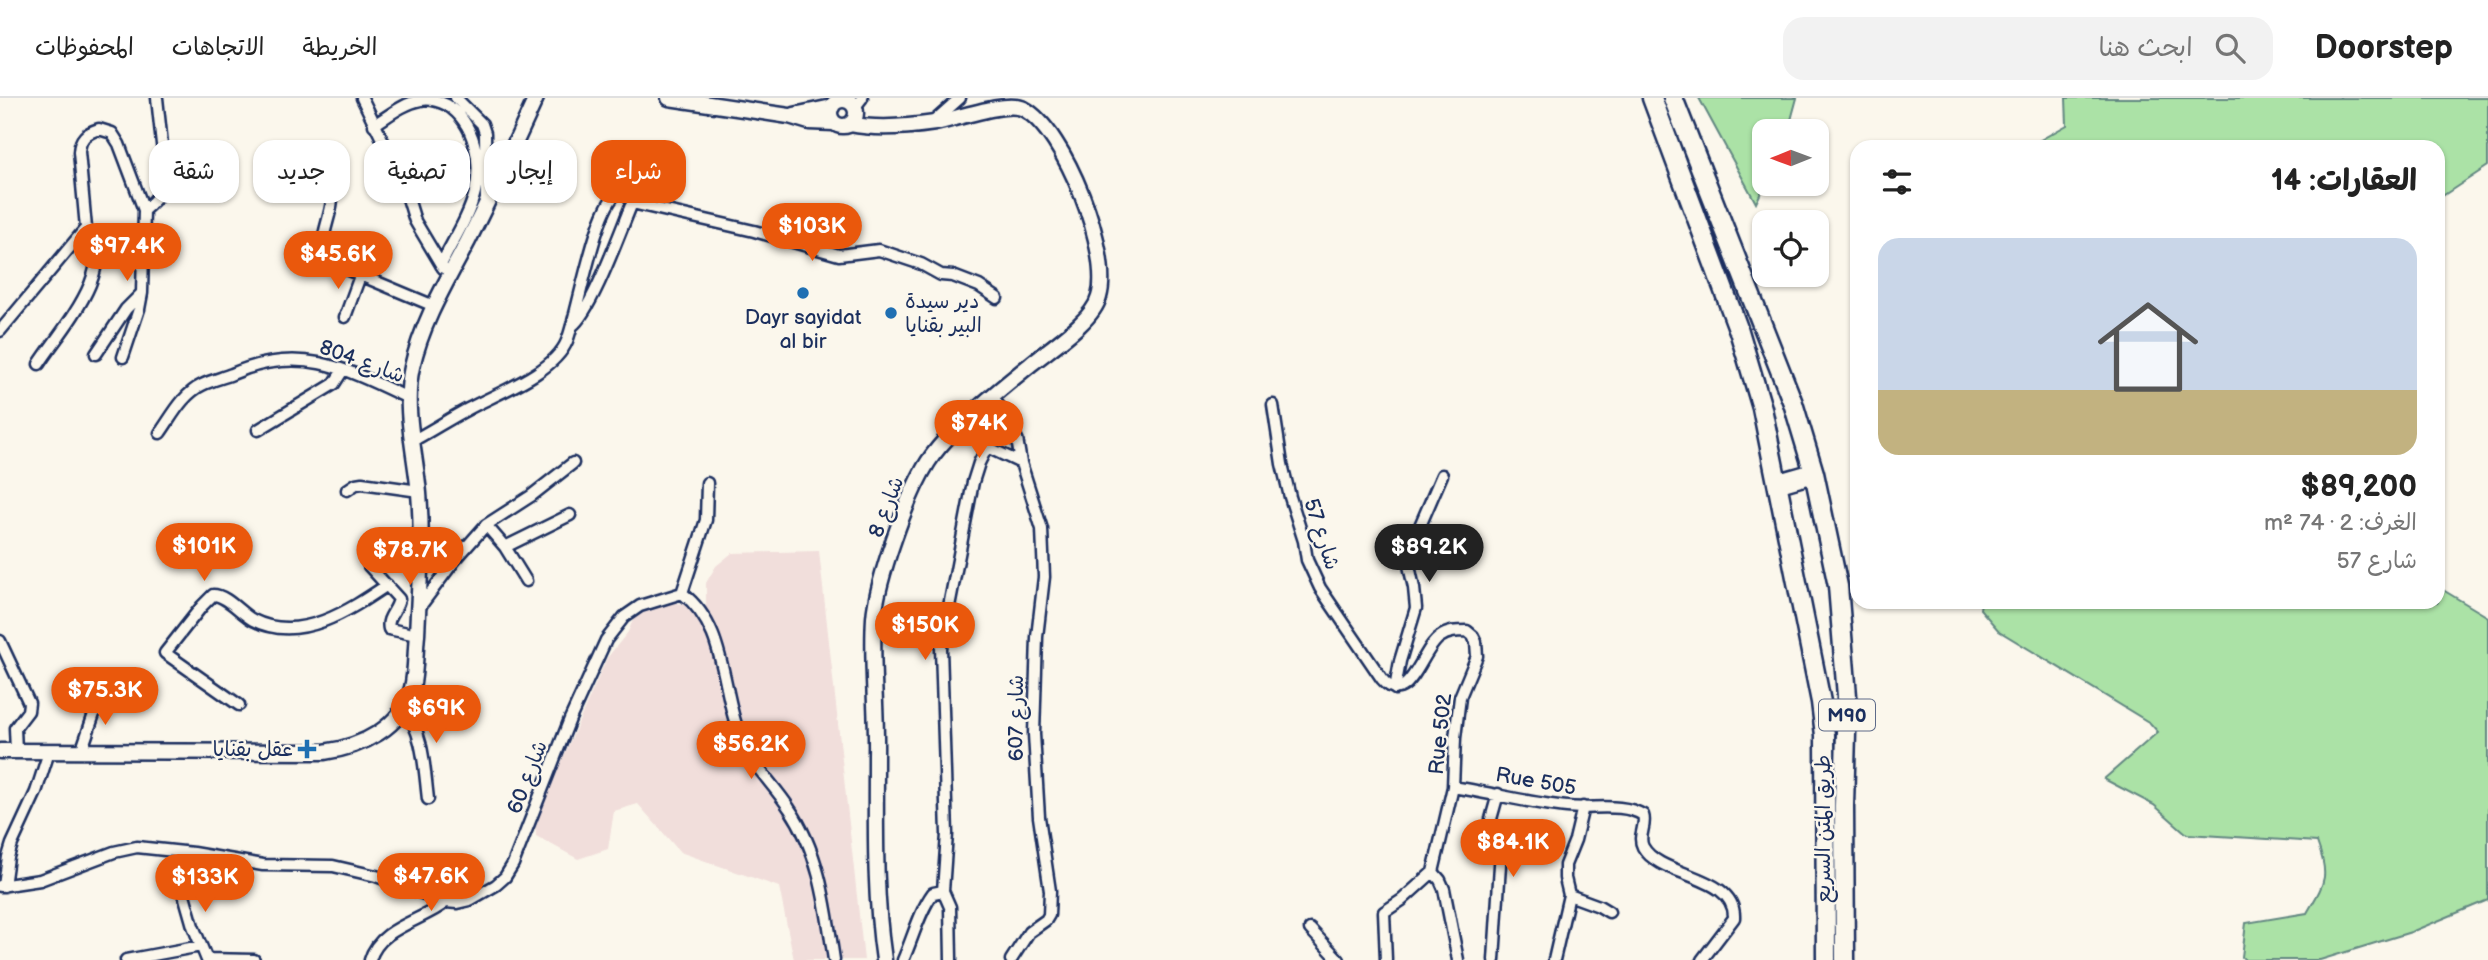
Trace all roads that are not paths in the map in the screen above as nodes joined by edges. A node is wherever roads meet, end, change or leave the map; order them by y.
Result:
1 (157, 98) edge
2 (362, 98) edge
3 (456, 98) edge
4 (536, 98) edge
5 (669, 98) edge
6 (960, 98) edge
7 (1652, 98) edge
8 (1673, 98) edge
9 (831, 107) junction
10 (853, 107) edge
11 (789, 116) junction
12 (835, 123) junction
13 (932, 123) junction
14 (374, 125) junction
15 (331, 203) edge
16 (609, 203) edge
17 (632, 203) joint
18 (486, 204) junction
19 (144, 210) junction
20 (86, 228) junction
21 (445, 271) junction
22 (360, 276) junction
23 (142, 293) junction
24 (997, 298) dead end
25 (434, 306) junction
26 (345, 317) dead end
27 (572, 326) junction
28 (0, 331) edge
29 (96, 354) dead end
30 (122, 357) dead end
31 (39, 364) dead end
32 (343, 370) junction
33 (992, 396) junction
34 (410, 399) junction
35 (1273, 405) dead end
36 (965, 420) junction
37 (258, 429) dead end
38 (160, 433) dead end
39 (412, 441) junction
40 (987, 447) junction
41 (573, 463) dead end
42 (1021, 463) junction
43 (1814, 473) junction
44 (1443, 475) dead end
45 (707, 483) dead end
46 (1779, 483) junction
47 (348, 490) dead end
48 (419, 491) junction
49 (570, 515) dead end
50 (486, 525) junction
51 (505, 547) junction
52 (369, 566) dead end
53 (526, 581) dead end
54 (387, 585) junction
55 (682, 593) junction
56 (419, 609) junction
57 (416, 635) junction
58 (0, 641) edge
59 (1395, 689) junction
60 (122, 696) dead end
61 (239, 705) dead end
62 (404, 708) junction
63 (0, 751) edge
64 (16, 751) junction
65 (49, 752) junction
66 (81, 752) junction
67 (1453, 787) junction
68 (1498, 794) junction
69 (428, 799) dead end
70 (1583, 807) junction
71 (1433, 872) junction
72 (2, 886) edge
73 (228, 888) dead end
74 (943, 891) junction
75 (1569, 895) junction
76 (446, 902) junction
77 (1609, 912) dead end
78 (1310, 929) dead end
79 (201, 946) junction
80 (126, 960) edge
81 (207, 960) edge
82 (254, 960) edge
83 (370, 960) edge
84 (834, 960) edge
85 (884, 960) edge
86 (903, 960) edge
87 (951, 960) edge
88 (1010, 960) edge
89 (1339, 960) edge
90 (1386, 960) edge
91 (1458, 960) edge
92 (1493, 960) edge
93 (1554, 960) edge
94 (1702, 960) edge
95 (1826, 960) edge
96 (1845, 960) edge

1 - 19 street
2 - 14 street
3 - 18 street
4 - 18 street
5 - 11 street
6 - 13 street
7 - 46 highway, طريق المتن السريع / M90
8 - 43 highway, طريق المتن السريع / M90
9 - 10 street
9 - 11 street
9 - 12 street
10 - 12 street
10 - 13 street, شارع 8
11 - 12 street
13 - 33 street, شارع 8
14 - 21 street
14 - 21 street
15 - 22 street
16 - 27 street
17 - 24 street
17 - 27 street
18 - 21 street
19 - 20 street
19 - 23 street
20 - 28 street
20 - 31 street
21 - 25 street
22 - 25 street
22 - 26 street
23 - 29 street
23 - 30 street
25 - 34 street
27 - 39 street
32 - 34 street, شارع 804
32 - 37 street
32 - 38 street, شارع 804
33 - 36 street, شارع 8
33 - 42 street, شارع 607
34 - 39 street
35 - 59 street, شارع 57
36 - 40 street
36 - 85 street, شارع 8
39 - 48 street
40 - 42 street
40 - 74 street
41 - 50 street
42 - 88 street, شارع 607
43 - 46 highway
43 - 96 highway, طريق المتن السريع / M90
44 - 59 street
45 - 55 street
46 - 95 highway, طريق المتن السريع / M90
47 - 48 street
48 - 56 street
49 - 51 street
50 - 51 street
50 - 56 street
51 - 53 street
52 - 54 street
54 - 57 street
54 - 61 street
55 - 76 street, شارع 60
55 - 84 street
56 - 57 street
57 - 62 street
58 - 64 street
59 - 67 street, Rue 502
60 - 66 street
62 - 66 street
62 - 69 street
63 - 64 street
64 - 65 street
65 - 66 street
65 - 72 street
67 - 68 street, Rue 505
67 - 71 street, Rue 502
68 - 70 street, Rue 505
68 - 92 street
70 - 75 street, Rue 505
70 - 94 street
71 - 90 street
71 - 91 street
72 - 76 street
73 - 79 street
74 - 86 street
74 - 87 street
75 - 77 street
75 - 93 street, Rue 505
76 - 83 street
78 - 89 street
79 - 80 street
79 - 81 street
81 - 82 street

